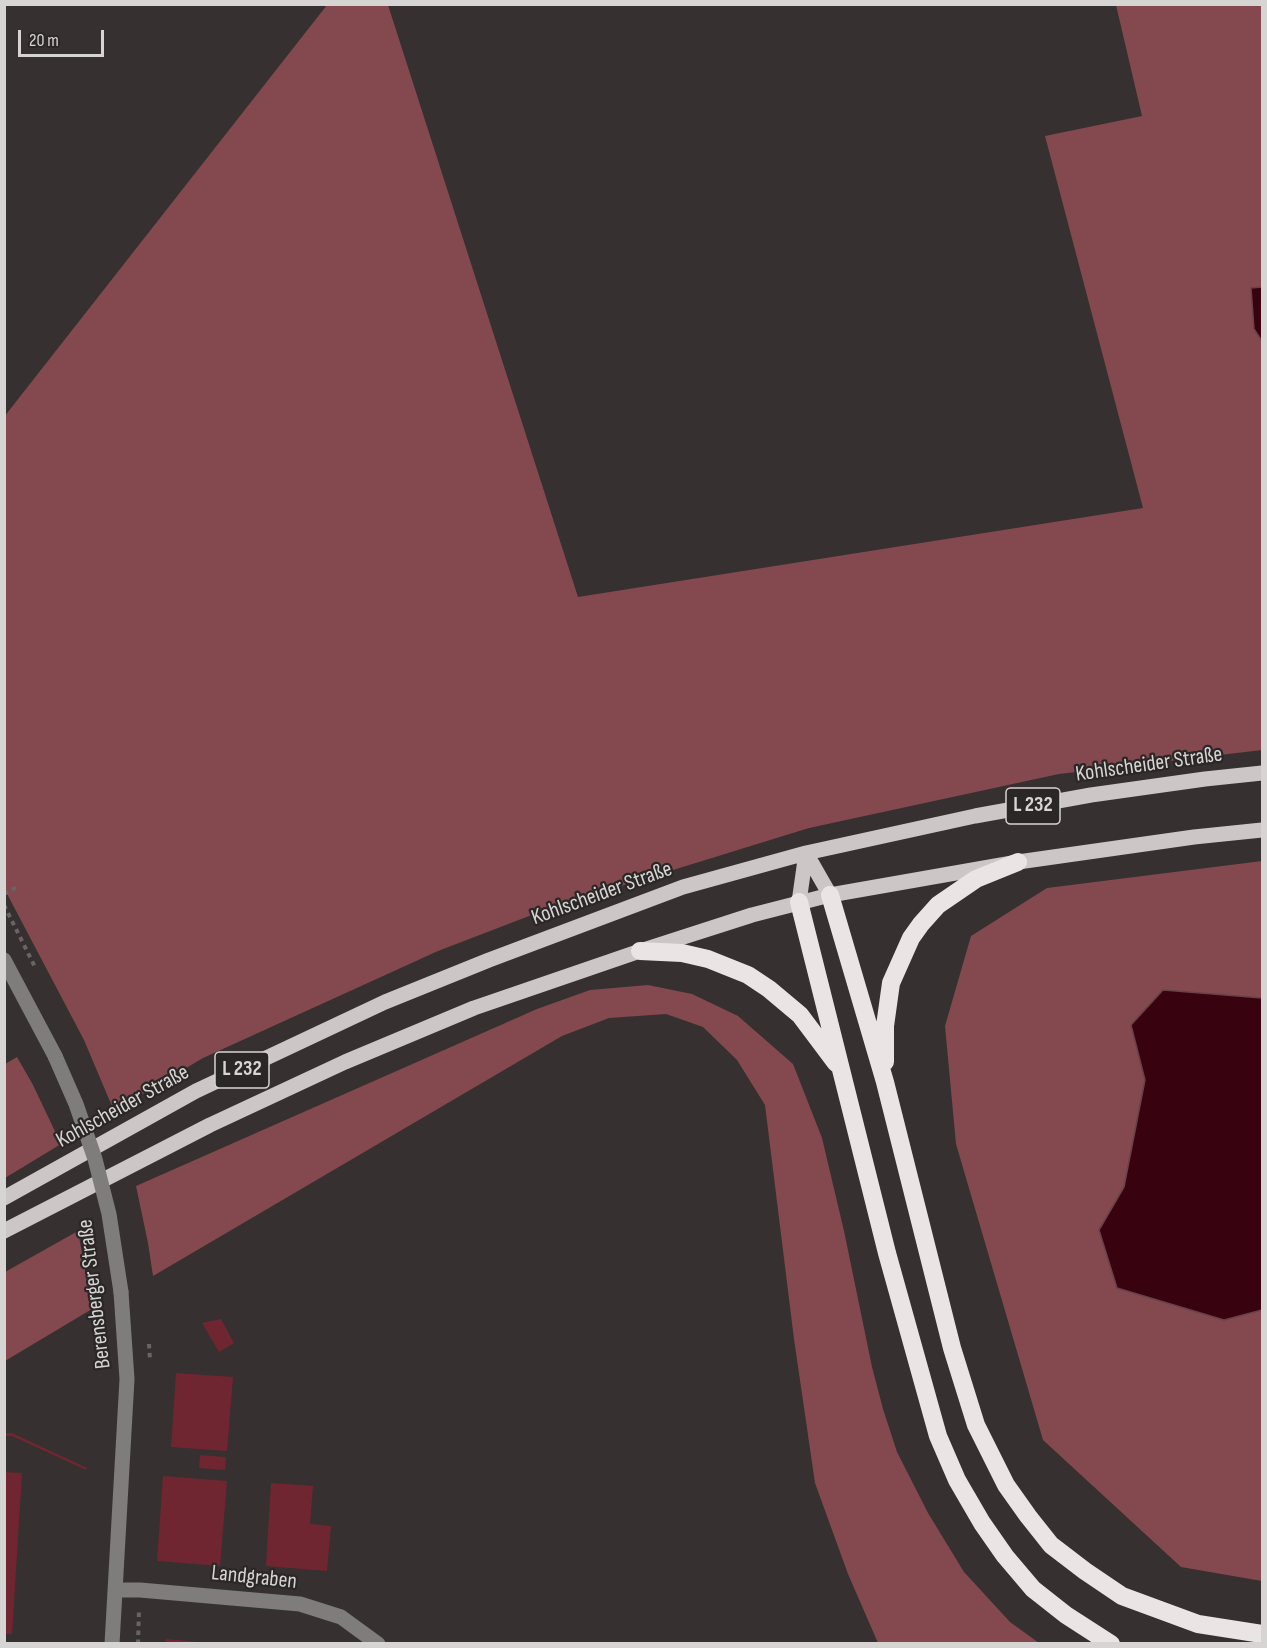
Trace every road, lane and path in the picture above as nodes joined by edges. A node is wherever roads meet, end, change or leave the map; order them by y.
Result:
1 (1263, 773) edge
2 (1263, 830) edge
3 (806, 853) junction
4 (1018, 862) junction
5 (19, 886) dead end
6 (4, 894) edge
7 (830, 895) junction
8 (799, 902) junction
9 (640, 951) junction
10 (4, 960) edge
11 (843, 1072) junction
12 (885, 1082) junction
13 (4, 1198) edge
14 (4, 1231) edge
15 (115, 1590) junction
16 (140, 1590) junction
17 (1263, 1634) edge
18 (112, 1644) edge
19 (138, 1644) edge
20 (378, 1644) edge
21 (1111, 1644) edge

1 - 3 main road, Kohlscheider Straße / L 232
2 - 4 main road, L 232
3 - 7 main road
3 - 8 main road
3 - 13 main road, Kohlscheider Straße / L 232
4 - 7 main road, L 232
4 - 12 highway
5 - 6 path
7 - 8 main road, L 232
7 - 12 highway
8 - 9 main road, L 232
8 - 11 highway
9 - 11 highway
9 - 14 main road, L 232
10 - 15 street, Berensberger Straße, bridge
11 - 21 highway
12 - 17 highway
15 - 16 street, Landgraben
15 - 18 street, Berensberger Straße
16 - 19 path
16 - 20 street, Landgraben

